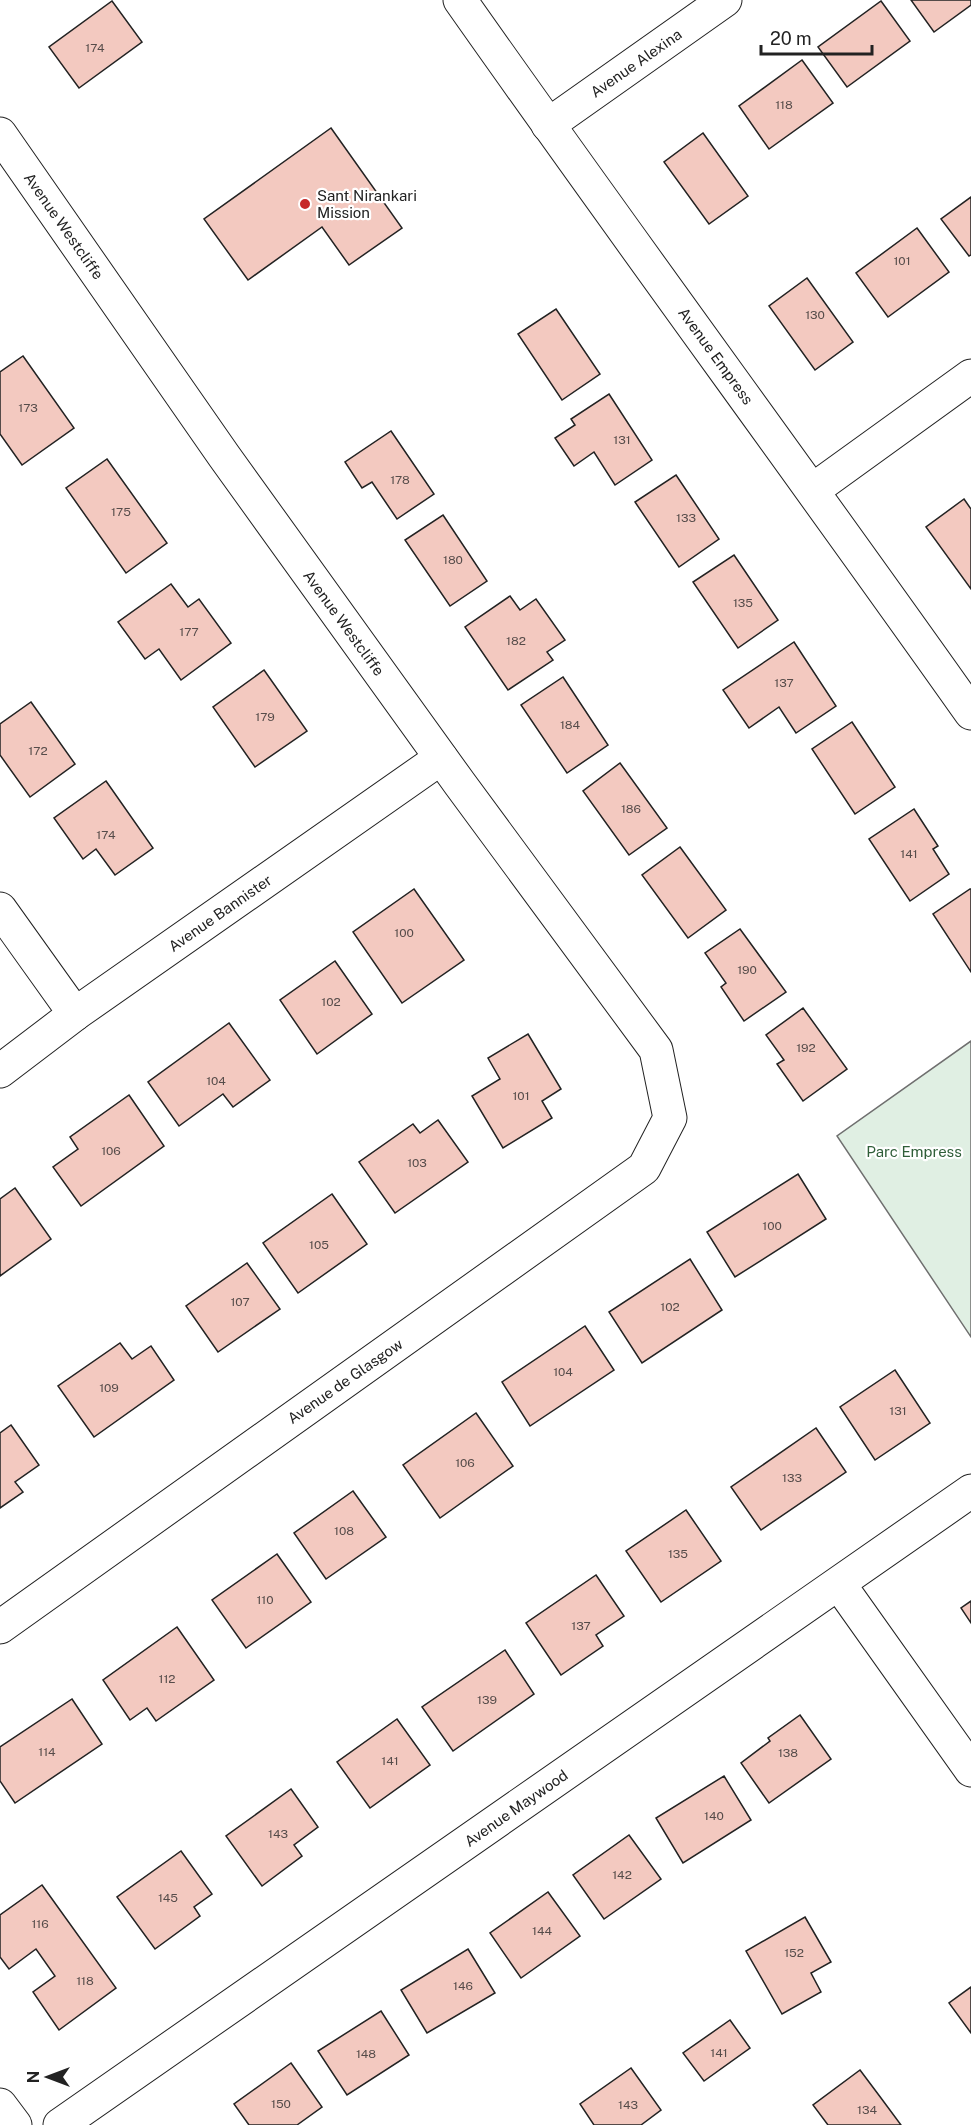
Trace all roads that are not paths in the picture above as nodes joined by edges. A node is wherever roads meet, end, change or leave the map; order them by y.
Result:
1 (460, 0) edge
2 (725, 0) edge
3 (548, 125) junction
4 (0, 134) edge
5 (971, 376) edge
6 (813, 490) junction
7 (971, 713) edge
8 (441, 758) junction
9 (0, 909) edge
10 (75, 1014) junction
11 (0, 1071) edge
12 (670, 1118) joint
13 (971, 1491) edge
14 (839, 1584) junction
15 (0, 1627) edge
16 (971, 1770) edge
17 (0, 2105) edge
18 (15, 2125) edge
19 (60, 2125) edge

1 - 3 street, Avenue Empress
2 - 3 street, Avenue Alexina
3 - 6 street, Avenue Empress
4 - 8 street, Avenue Westcliffe
5 - 6 street
6 - 7 street, Avenue Empress
8 - 10 street, Avenue Bannister
8 - 12 street, Avenue Westcliffe
9 - 10 street
10 - 11 street, Avenue Bannister
12 - 15 street, Avenue de Glasgow
13 - 14 street, Avenue Maywood
14 - 16 street
14 - 19 street, Avenue Maywood
17 - 18 street

